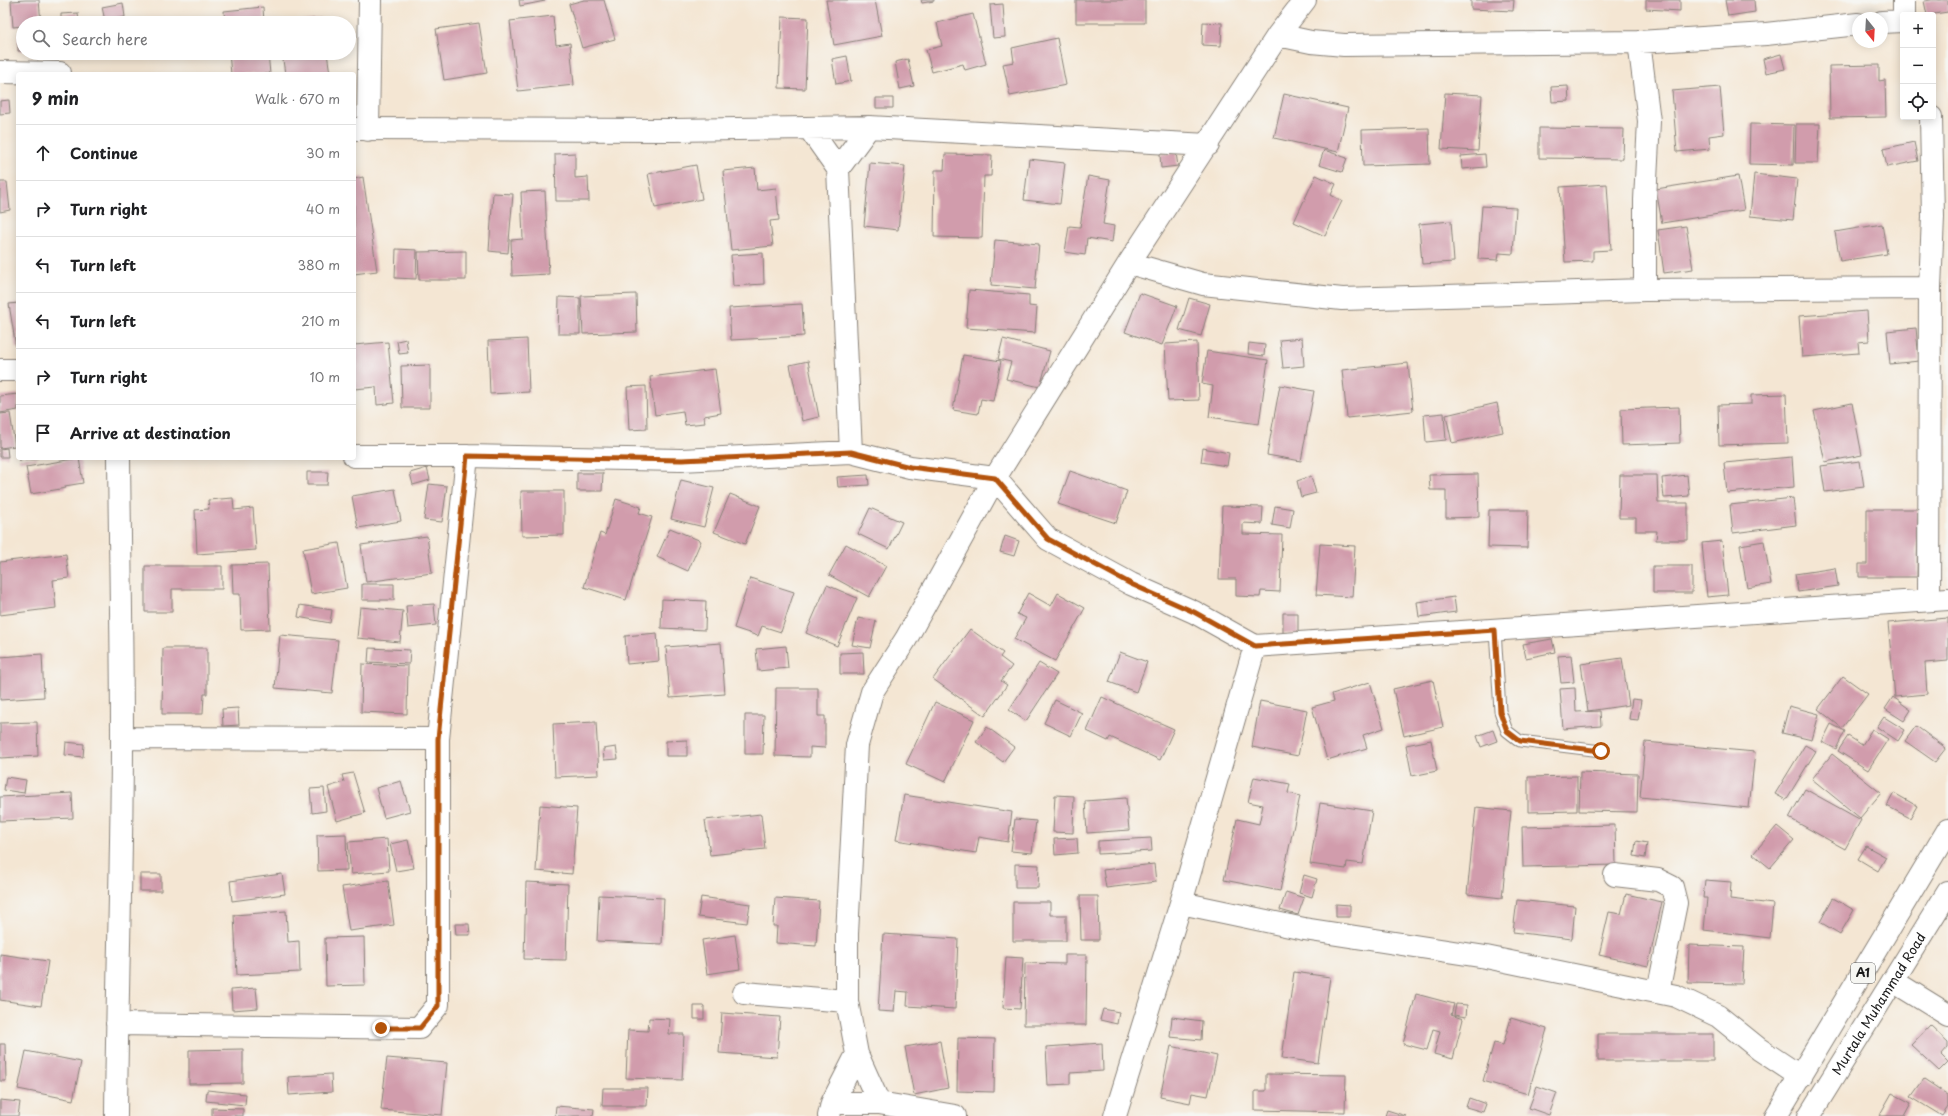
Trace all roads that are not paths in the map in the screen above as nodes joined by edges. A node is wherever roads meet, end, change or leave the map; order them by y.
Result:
1 (370, 0) edge
2 (1904, 0) edge
3 (1302, 3) edge
4 (1904, 12) edge
5 (1900, 21) edge
6 (1888, 22) edge
7 (1852, 25) edge
8 (1278, 35) junction
9 (1311, 42) junction
10 (1639, 42) junction
11 (0, 72) edge
12 (16, 72) edge
13 (1931, 120) edge
14 (869, 126) junction
15 (809, 128) junction
16 (361, 129) edge
17 (1208, 145) junction
18 (838, 169) junction
19 (1129, 263) junction
20 (1930, 288) junction
21 (1645, 290) junction
22 (0, 370) edge
23 (16, 370) edge
24 (851, 452) junction
25 (356, 456) edge
26 (467, 456) junction
27 (119, 460) edge
28 (995, 478) junction
29 (1938, 599) edge
30 (1495, 630) junction
31 (1255, 646) junction
32 (122, 738) junction
33 (438, 739) junction
34 (1601, 751) dead end
35 (1948, 830) edge
36 (1616, 875) dead end
37 (1948, 892) edge
38 (1181, 903) junction
39 (1893, 981) junction
40 (1658, 992) junction
41 (744, 993) dead end
42 (847, 1001) junction
43 (1948, 1015) edge
44 (117, 1024) junction
45 (857, 1054) junction
46 (1800, 1077) junction
47 (879, 1103) junction
48 (831, 1109) edge
49 (116, 1116) edge
50 (955, 1116) edge
51 (1115, 1116) edge
52 (1776, 1116) edge
53 (1809, 1116) edge

1 - 16 main road
2 - 4 main road
3 - 8 main road
3 - 9 main road
5 - 6 main road
7 - 10 main road
8 - 9 main road
8 - 17 main road
9 - 10 main road
10 - 21 main road
11 - 12 main road
13 - 20 main road
14 - 15 main road
14 - 17 main road
14 - 18 main road
15 - 16 main road
15 - 18 main road
17 - 19 main road
18 - 24 main road
19 - 21 main road
19 - 28 main road
20 - 21 main road
20 - 29 main road
22 - 23 main road
24 - 26 main road
24 - 28 main road
25 - 26 main road
26 - 33 main road
27 - 32 main road
28 - 31 main road
28 - 42 main road
29 - 30 main road
30 - 31 main road
30 - 34 lane
31 - 38 main road
32 - 33 main road
32 - 44 main road
33 - 44 main road
35 - 46 main road, A1
36 - 40 main road
37 - 39 main road, Murtala Muhammad Road / A1
38 - 40 main road
38 - 51 main road
39 - 43 main road
39 - 53 main road, Murtala Muhammad Road / A1
40 - 46 main road
41 - 42 main road
42 - 45 main road
44 - 49 main road
45 - 47 main road
45 - 48 main road
46 - 52 main road, A1
47 - 48 main road
47 - 50 main road

